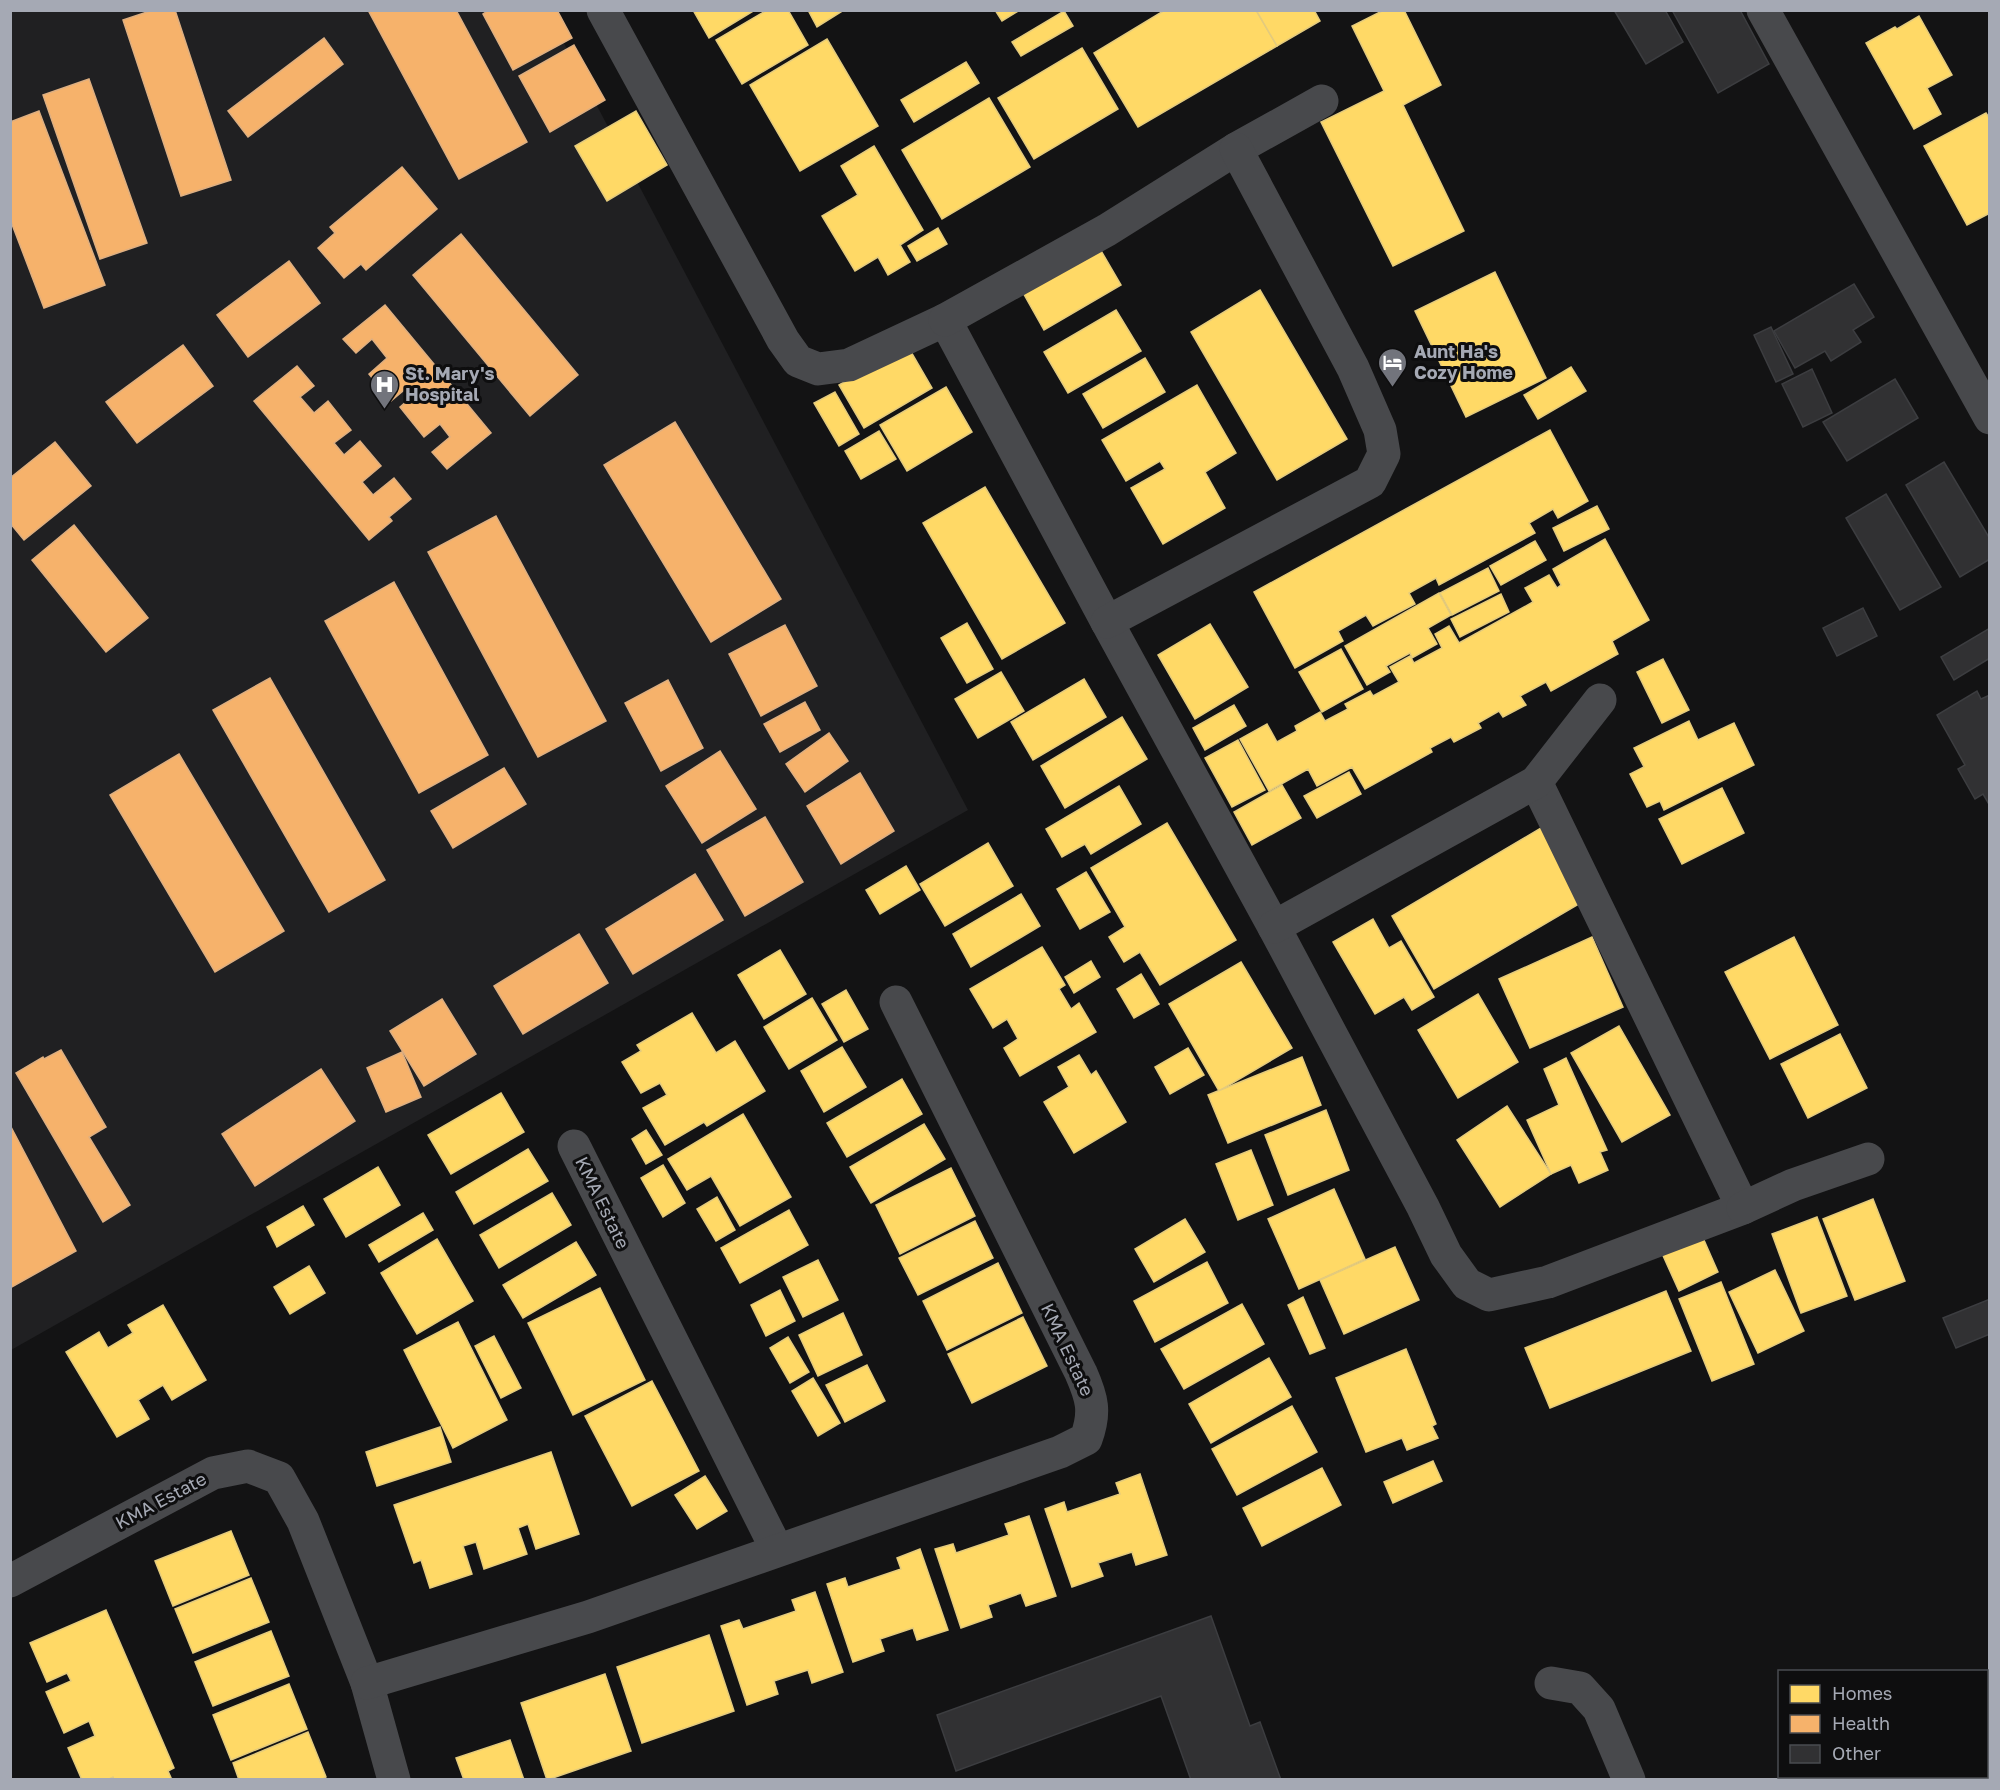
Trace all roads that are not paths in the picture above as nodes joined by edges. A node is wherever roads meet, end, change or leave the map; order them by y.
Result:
1 (603, 10) edge
2 (1763, 10) edge
3 (1322, 101) dead end
4 (1236, 149) junction
5 (945, 320) junction
6 (1989, 418) edge
7 (1107, 622) junction
8 (1600, 700) dead end
9 (1536, 782) junction
10 (1274, 927) junction
11 (896, 1002) dead end
12 (574, 1146) dead end
13 (1868, 1159) dead end
14 (1743, 1208) junction
15 (777, 1550) junction
16 (10, 1581) edge
17 (367, 1683) junction
18 (1551, 1683) dead end
19 (394, 1779) edge
20 (1629, 1779) edge

1 - 5 street
2 - 6 street
3 - 4 street
4 - 5 street
4 - 7 street
5 - 7 street
7 - 10 street
8 - 9 street
9 - 10 street
9 - 14 street
10 - 14 street
11 - 15 street, KMA Estate
12 - 15 street, KMA Estate
13 - 14 street
15 - 17 street, KMA Estate
16 - 17 street, KMA Estate
17 - 19 street, KMA Estate
18 - 20 street

